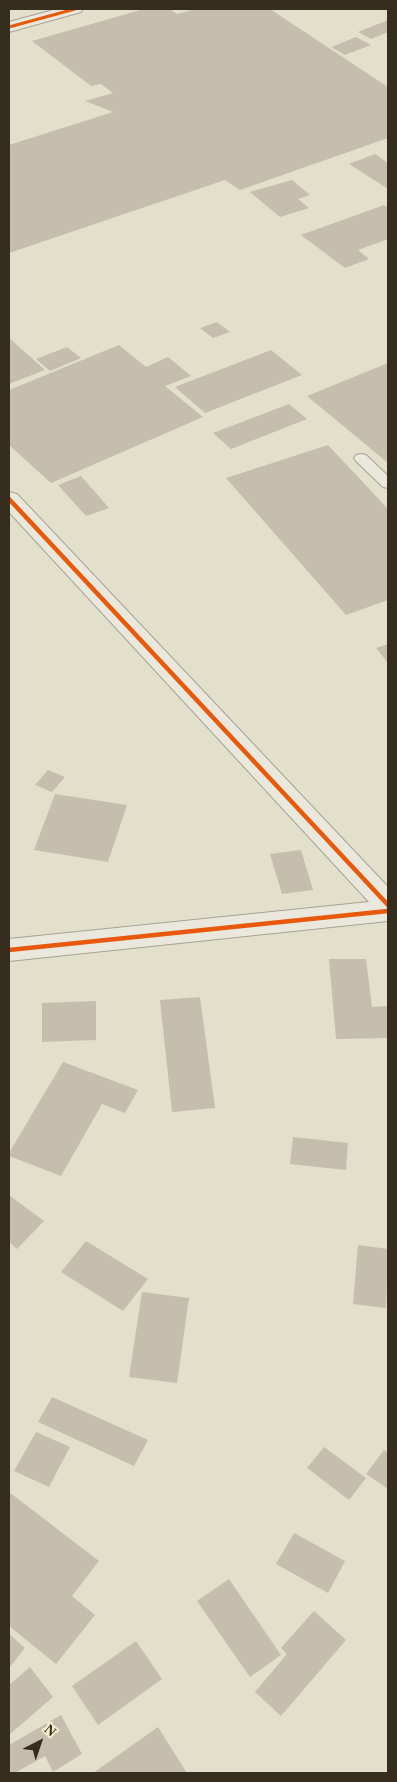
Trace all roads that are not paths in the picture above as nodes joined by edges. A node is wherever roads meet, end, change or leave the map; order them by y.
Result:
1 (75, 9) edge
2 (9, 28) edge
3 (361, 458) dead end
4 (388, 484) edge
5 (9, 499) edge
6 (388, 904) edge
7 (388, 911) edge
8 (9, 950) edge

1 - 2 street
3 - 4 lane
5 - 6 street
7 - 8 street

